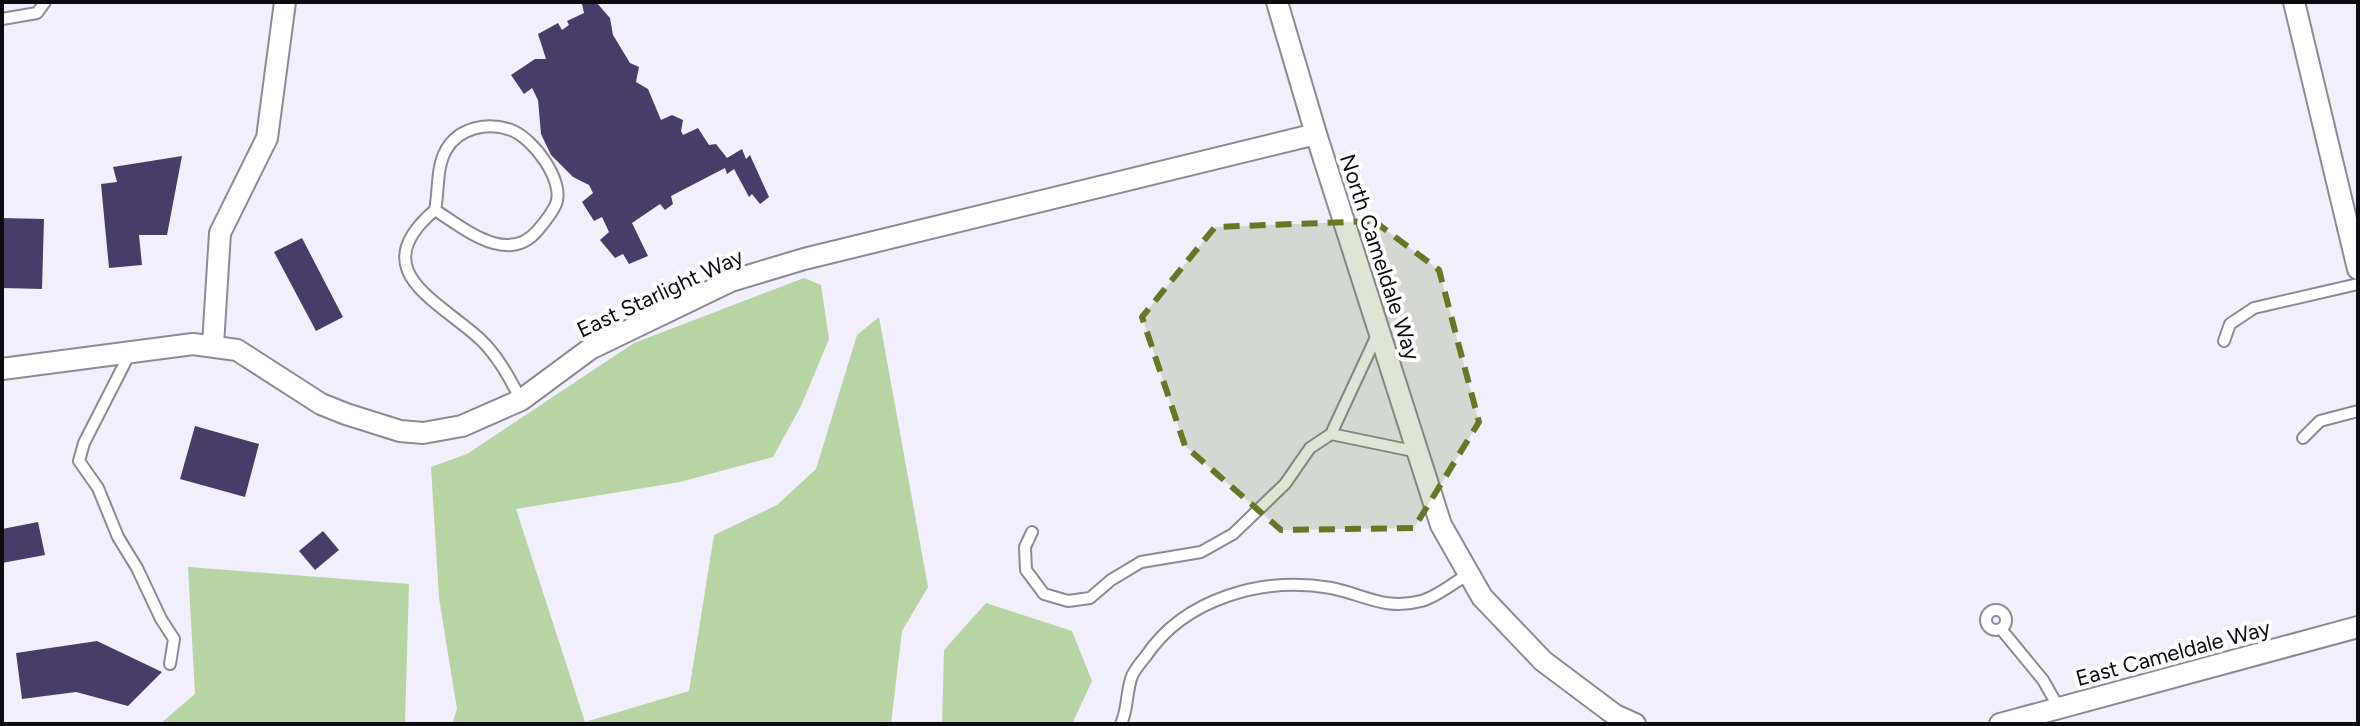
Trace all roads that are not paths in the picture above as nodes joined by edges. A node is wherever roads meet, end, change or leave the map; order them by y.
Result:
1 (45, 2) edge
2 (285, 2) edge
3 (1277, 2) edge
4 (2294, 2) edge
5 (2, 19) edge
6 (1316, 134) junction
7 (435, 210) junction
8 (2358, 269) edge
9 (2358, 284) edge
10 (1379, 331) junction
11 (2224, 341) dead end
12 (213, 345) junction
13 (131, 351) junction
14 (2, 369) edge
15 (521, 400) junction
16 (2358, 411) edge
17 (1331, 434) junction
18 (2303, 438) dead end
19 (1418, 452) junction
20 (1032, 532) dead end
21 (1469, 574) junction
22 (2358, 627) edge
23 (2001, 629) dead end
24 (170, 664) dead end
25 (2059, 708) junction
26 (1121, 724) edge
27 (1635, 724) edge
28 (2000, 724) edge

1 - 5 lane
2 - 12 street
3 - 6 street, North Cameldale Way
4 - 8 street
6 - 10 street, North Cameldale Way
6 - 15 street, East Starlight Way
7 - 7 lane
7 - 15 lane
9 - 11 lane
10 - 17 lane
10 - 19 street, North Cameldale Way
12 - 13 street, East Starlight Way
12 - 15 street, East Starlight Way
13 - 14 street, East Starlight Way
13 - 24 lane
16 - 18 lane
17 - 19 lane
17 - 20 lane
19 - 21 street, North Cameldale Way
21 - 26 lane
21 - 27 street
22 - 25 street, East Cameldale Way
23 - 25 lane
25 - 28 street, East Cameldale Way

